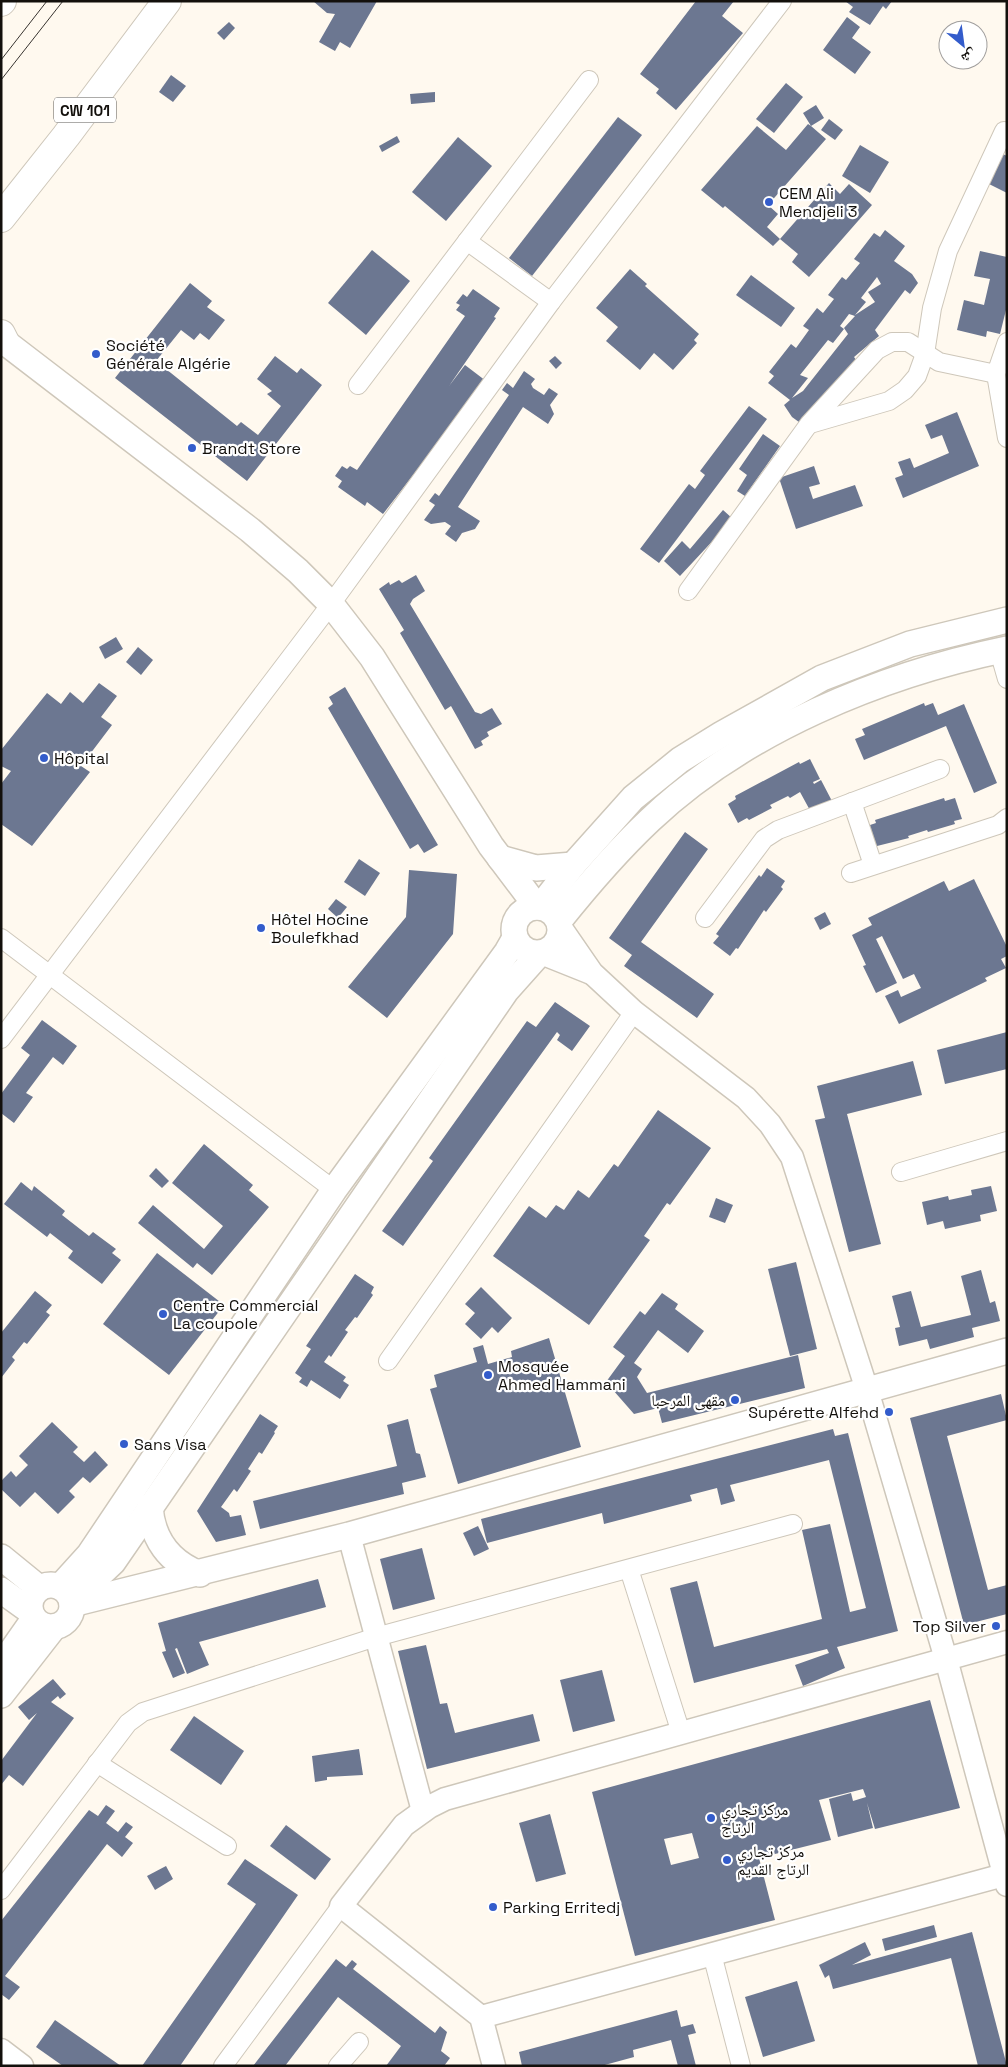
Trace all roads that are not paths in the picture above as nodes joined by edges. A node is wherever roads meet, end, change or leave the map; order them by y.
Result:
1 (167, 1) edge
2 (782, 1) edge
3 (589, 80) dead end
4 (1004, 131) dead end
5 (1, 218) edge
6 (466, 241) junction
7 (551, 302) junction
8 (2, 338) edge
9 (1007, 342) edge
10 (926, 354) junction
11 (996, 374) junction
12 (358, 385) dead end
13 (809, 424) junction
14 (1007, 438) edge
15 (688, 591) dead end
16 (331, 604) junction
17 (1007, 620) edge
18 (1003, 650) edge
19 (1007, 679) edge
20 (940, 769) dead end
21 (852, 802) junction
22 (1007, 818) edge
23 (495, 852) junction
24 (573, 865) junction
25 (873, 865) junction
26 (851, 873) dead end
27 (549, 916) junction
28 (705, 918) dead end
29 (515, 930) junction
30 (1, 938) edge
31 (540, 953) junction
32 (592, 974) junction
33 (49, 975) junction
34 (634, 1012) junction
35 (1, 1039) edge
36 (1007, 1140) edge
37 (901, 1172) dead end
38 (334, 1190) junction
39 (1007, 1351) edge
40 (388, 1361) dead end
41 (867, 1390) junction
42 (150, 1506) junction
43 (793, 1524) dead end
44 (349, 1535) junction
45 (1, 1557) edge
46 (629, 1569) junction
47 (200, 1574) junction
48 (1, 1590) edge
49 (61, 1595) junction
50 (39, 1619) junction
51 (376, 1637) junction
52 (1007, 1642) edge
53 (946, 1659) junction
54 (1, 1666) edge
55 (1, 1695) edge
56 (681, 1733) junction
57 (97, 1763) junction
58 (423, 1811) junction
59 (227, 1846) dead end
60 (1006, 1878) edge
61 (1, 1890) edge
62 (342, 1906) junction
63 (712, 1954) junction
64 (481, 2017) junction
65 (359, 2042) dead end
66 (1, 2050) edge
67 (22, 2066) edge
68 (223, 2066) edge
69 (338, 2066) edge
70 (494, 2066) edge
71 (741, 2066) edge

1 - 5 main road, CW 101
2 - 7 street
3 - 6 street
4 - 10 street
6 - 7 street
6 - 12 street
7 - 16 street
8 - 16 main road
9 - 11 street
10 - 11 street
10 - 13 street
10 - 13 street
11 - 14 street
13 - 15 street
16 - 23 main road
16 - 33 street
17 - 24 main road
18 - 19 street
18 - 27 main road
20 - 21 street
21 - 25 street
21 - 28 street
22 - 25 street
23 - 24 main road
23 - 27 main road
23 - 29 main road
24 - 27 main road
25 - 26 street
27 - 29 main road
27 - 31 main road
27 - 32 street
29 - 31 main road
29 - 38 main road
30 - 33 street
31 - 32 street
31 - 42 main road
32 - 34 street
33 - 35 street
33 - 38 street
34 - 40 street
34 - 41 street
36 - 37 street
38 - 49 main road
39 - 41 main road
41 - 44 main road
41 - 53 street
42 - 47 main road
42 - 49 main road
43 - 46 street
44 - 47 main road
44 - 51 street
45 - 49 main road
46 - 51 street
46 - 56 street
47 - 49 main road
48 - 50 main road
49 - 50 main road
49 - 50 main road
50 - 54 main road
50 - 55 main road
51 - 57 street
51 - 58 street
52 - 53 street
53 - 56 street
53 - 60 street
56 - 58 street
57 - 59 street
57 - 61 street
58 - 62 street
60 - 63 street
62 - 64 street
62 - 68 street
63 - 64 street
63 - 71 street
64 - 70 street
65 - 69 street
66 - 67 street

